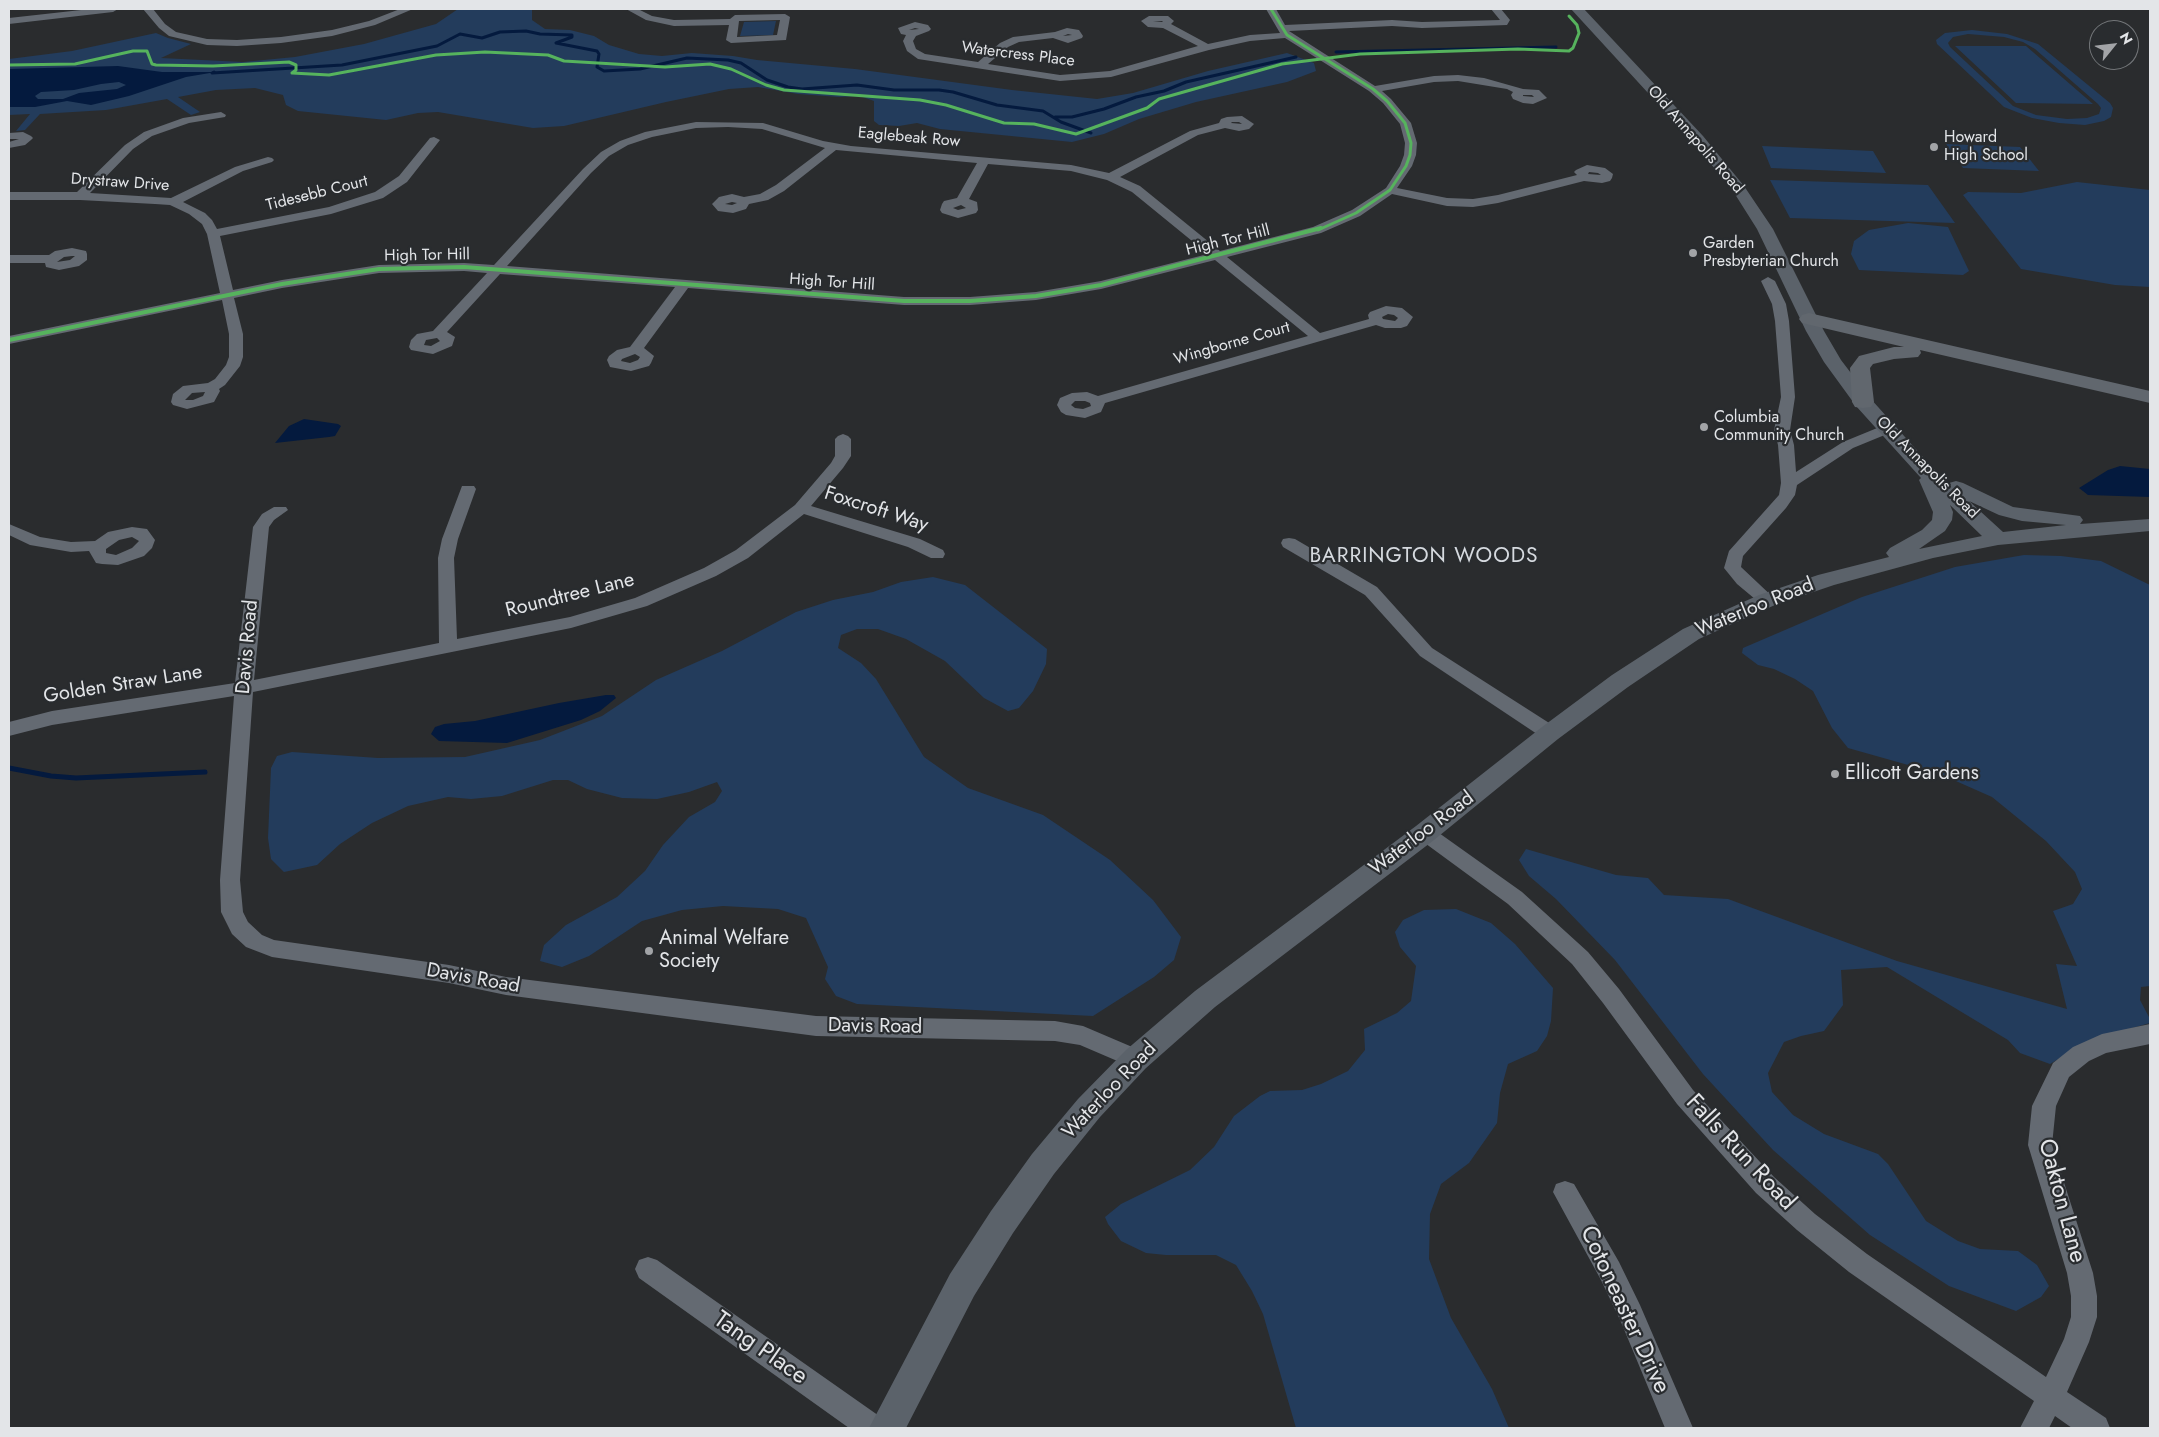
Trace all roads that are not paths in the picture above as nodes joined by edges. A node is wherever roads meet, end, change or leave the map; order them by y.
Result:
1 (113, 9) edge
2 (148, 9) edge
3 (408, 9) edge
4 (631, 9) edge
5 (1271, 9) edge
6 (1496, 9) edge
7 (1577, 9) edge
8 (9, 21) edge
9 (734, 22) junction
10 (1165, 25) dead end
11 (1284, 31) junction
12 (912, 33) dead end
13 (1056, 35) dead end
14 (1207, 47) junction
15 (980, 66) junction
16 (1373, 89) junction
17 (1521, 92) dead end
18 (221, 115) dead end
19 (1225, 125) dead end
20 (9, 136) edge
21 (434, 140) dead end
22 (9, 145) edge
23 (834, 147) junction
24 (268, 160) dead end
25 (984, 161) junction
26 (1111, 177) junction
27 (1584, 177) dead end
28 (1390, 190) junction
29 (9, 196) edge
30 (80, 196) junction
31 (744, 201) dead end
32 (962, 201) dead end
33 (173, 202) junction
34 (214, 234) junction
35 (1218, 256) junction
36 (9, 259) edge
37 (51, 259) dead end
38 (499, 269) junction
39 (1768, 281) dead end
40 (684, 284) junction
41 (227, 295) junction
42 (1378, 321) dead end
43 (1812, 325) junction
44 (438, 334) dead end
45 (1318, 338) junction
46 (9, 340) edge
47 (635, 350) dead end
48 (1911, 353) junction
49 (210, 388) dead end
50 (2150, 397) edge
51 (1096, 401) dead end
52 (1863, 402) junction
53 (2150, 407) edge
54 (1887, 429) junction
55 (843, 439) dead end
56 (1924, 470) junction
57 (1789, 484) junction
58 (468, 489) dead end
59 (801, 508) junction
60 (280, 510) dead end
61 (2144, 525) edge
62 (9, 529) edge
63 (1998, 539) junction
64 (1289, 543) dead end
65 (99, 546) dead end
66 (937, 554) dead end
67 (1874, 566) junction
68 (1767, 600) junction
69 (448, 646) junction
70 (244, 688) junction
71 (9, 729) edge
72 (1550, 733) junction
73 (1426, 833) junction
74 (2150, 1034) edge
75 (1136, 1059) junction
76 (1565, 1192) dead end
77 (648, 1269) dead end
78 (2051, 1397) junction
79 (872, 1428) edge
80 (887, 1428) edge
81 (1679, 1428) edge
82 (2034, 1428) edge
83 (2096, 1428) edge

1 - 8 street
2 - 3 street
4 - 9 street
5 - 11 street, High Tor Hill
6 - 11 street
7 - 43 main road, Old Annapolis Road
9 - 9 street
10 - 14 street
11 - 14 street, Watercress Place
11 - 16 street, High Tor Hill
12 - 15 street, Watercress Place
13 - 15 street
14 - 15 street, Watercress Place
16 - 17 street
16 - 28 street, High Tor Hill
18 - 30 street
19 - 26 street
20 - 22 street
21 - 34 street, Tidesebb Court
23 - 25 street, Eaglebeak Row
23 - 31 street
23 - 38 street, Eaglebeak Row
24 - 33 street
25 - 26 street, Eaglebeak Row
25 - 32 street
26 - 35 street, Eaglebeak Row
27 - 28 street
28 - 35 street, High Tor Hill
29 - 30 street, Drystraw Drive
30 - 33 street, Drystraw Drive
33 - 34 street, Drystraw Drive
34 - 41 street, Drystraw Drive
35 - 40 street, High Tor Hill
35 - 45 street, Eaglebeak Row
36 - 37 street
38 - 40 street, High Tor Hill
38 - 41 street, High Tor Hill
38 - 44 street, Eaglebeak Row
39 - 57 street
40 - 47 street
41 - 46 street, High Tor Hill
41 - 49 street, Drystraw Drive
42 - 45 street, Wingborne Court
43 - 48 highway
43 - 50 highway
43 - 52 main road, Old Annapolis Road
45 - 51 street, Wingborne Court
48 - 52 highway
48 - 53 highway
52 - 54 main road, Old Annapolis Road
54 - 56 main road, Old Annapolis Road
54 - 57 street
55 - 59 street, Roundtree Lane
56 - 61 main road
56 - 63 main road, Old Annapolis Road
56 - 67 main road
57 - 68 street
58 - 69 street
59 - 66 street, Foxcroft Way
59 - 69 street, Roundtree Lane
60 - 70 street, Davis Road
61 - 63 main road, Waterloo Road
62 - 65 street
63 - 67 main road, Waterloo Road
64 - 72 street
67 - 68 main road, Waterloo Road
68 - 72 main road, Waterloo Road
69 - 70 street, Roundtree Lane
70 - 71 street, Golden Straw Lane
70 - 75 street, Davis Road
72 - 73 main road, Waterloo Road
73 - 75 main road, Waterloo Road
73 - 78 street, Falls Run Road
74 - 78 street, Oakton Lane
75 - 80 main road, Waterloo Road
76 - 81 street, Cotoneaster Drive
77 - 79 street, Tang Place
78 - 82 street
78 - 83 street, Falls Run Road

